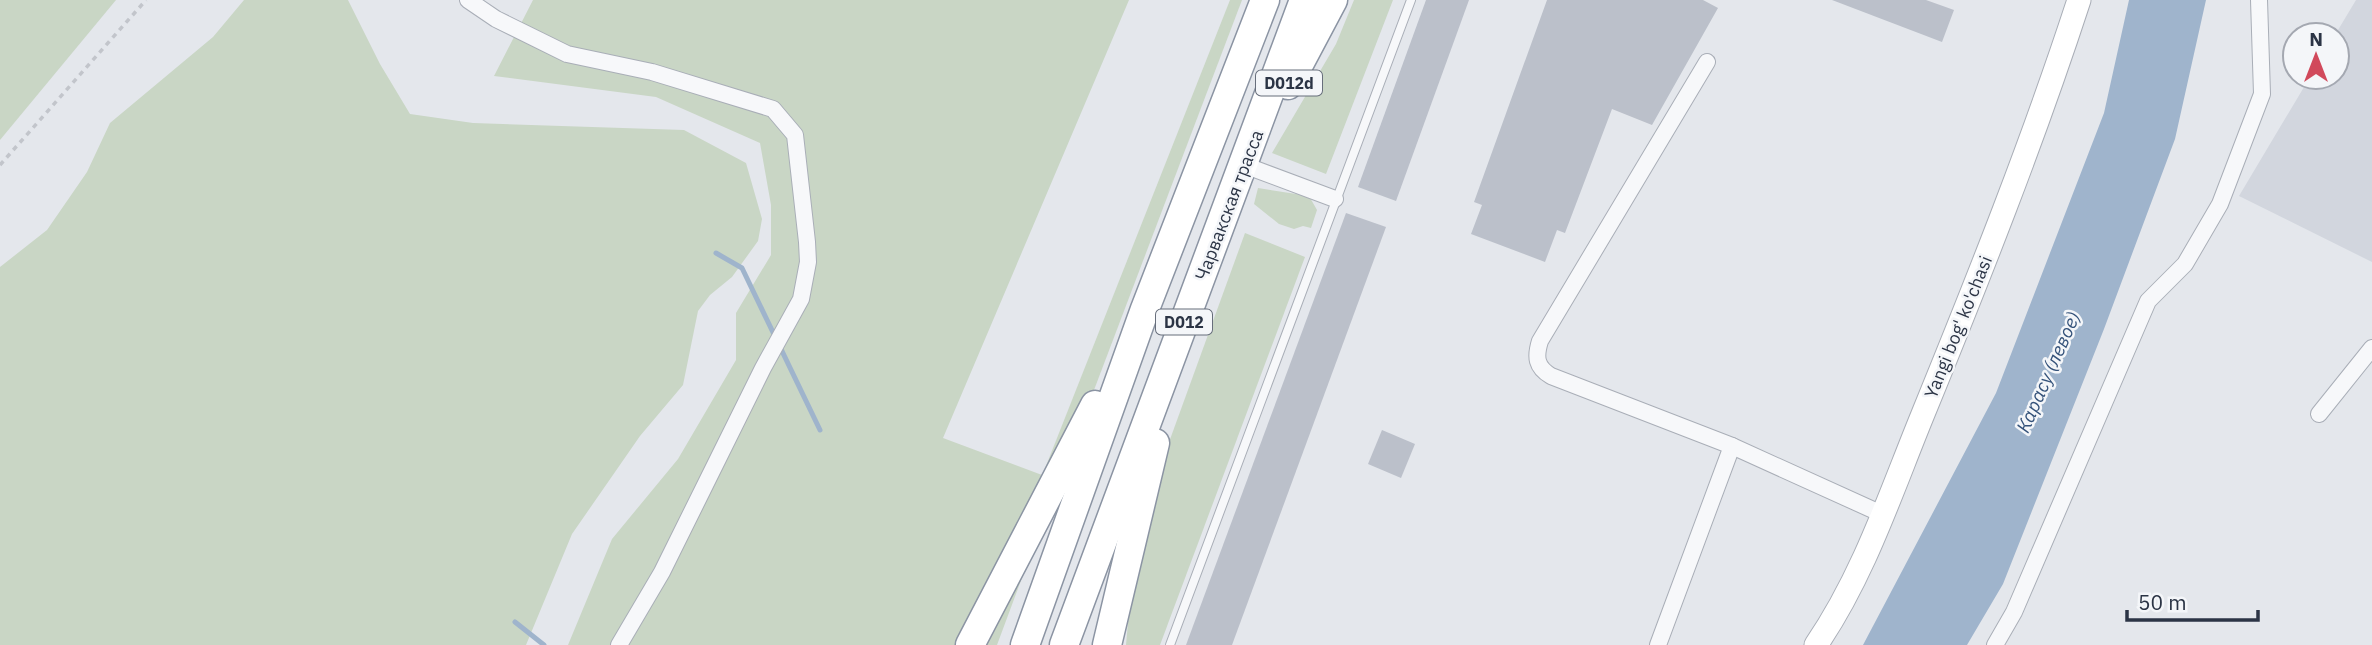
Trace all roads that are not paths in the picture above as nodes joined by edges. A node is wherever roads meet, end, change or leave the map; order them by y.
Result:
1 (468, 0) edge
2 (1265, 0) edge
3 (1304, 0) edge
4 (1333, 0) edge
5 (1411, 0) edge
6 (2079, 0) edge
7 (2259, 0) edge
8 (1707, 62) dead end
9 (1244, 165) junction
10 (1335, 199) junction
11 (1145, 309) junction
12 (1183, 324) junction
13 (2372, 348) edge
14 (2319, 414) dead end
15 (1732, 446) junction
16 (1882, 514) junction
17 (619, 645) edge
18 (970, 645) edge
19 (1025, 645) edge
20 (1064, 645) edge
21 (1107, 645) edge
22 (1170, 645) edge
23 (1658, 645) edge
24 (1816, 645) edge
25 (1994, 645) edge

1 - 17 street
2 - 11 highway, D012
3 - 9 highway, Чарвакская трасса / D012
4 - 9 highway, D012d
5 - 10 lane
6 - 16 main road, Yangi bog' ko'chasi
7 - 25 street
8 - 15 street
9 - 10 street
9 - 12 highway, Чарвакская трасса / D012
10 - 22 lane
11 - 18 highway
11 - 19 highway, D012
12 - 20 highway, Чарвакская трасса / D012
12 - 21 highway
13 - 14 street
15 - 16 street
15 - 23 street
16 - 24 main road, Yangi bog' ko'chasi

